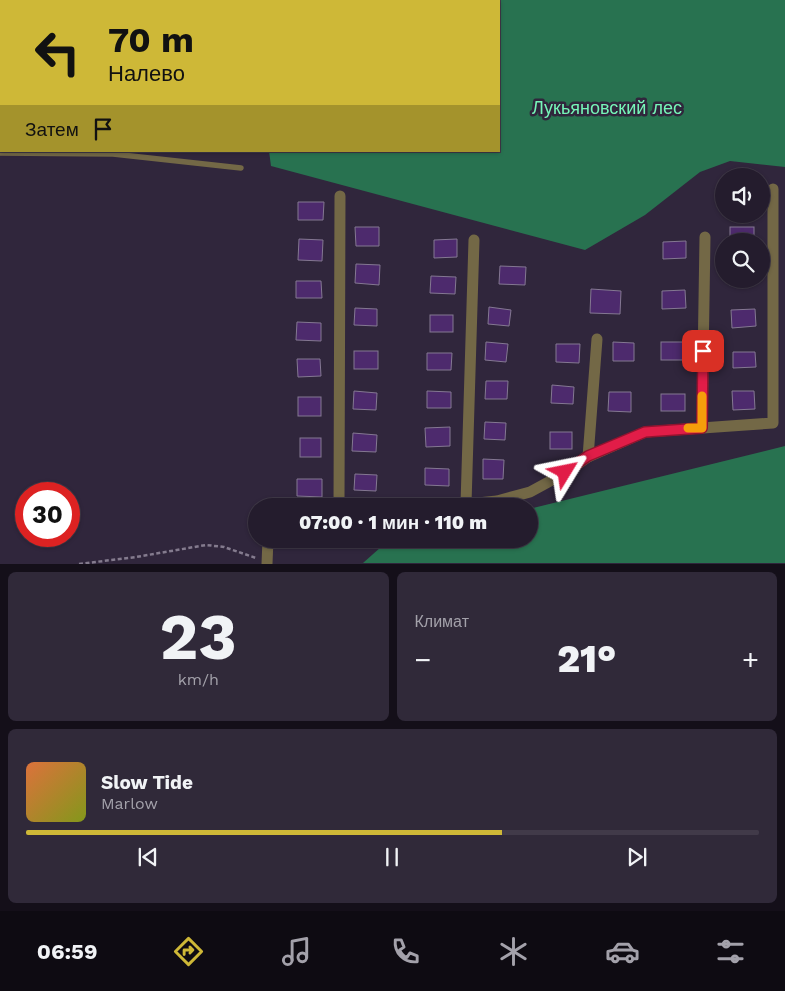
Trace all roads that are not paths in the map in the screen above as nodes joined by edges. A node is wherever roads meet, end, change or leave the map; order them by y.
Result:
1 (0, 153) edge
2 (241, 168) dead end
3 (774, 189) dead end
4 (340, 196) dead end
5 (705, 237) dead end
6 (474, 240) dead end
7 (597, 339) dead end
8 (702, 428) junction
9 (588, 456) junction
10 (339, 498) edge
11 (466, 498) edge
12 (508, 498) edge

1 - 2 lane
3 - 8 street
4 - 10 street
5 - 8 street
6 - 11 street
7 - 9 street
8 - 9 street
9 - 12 street

